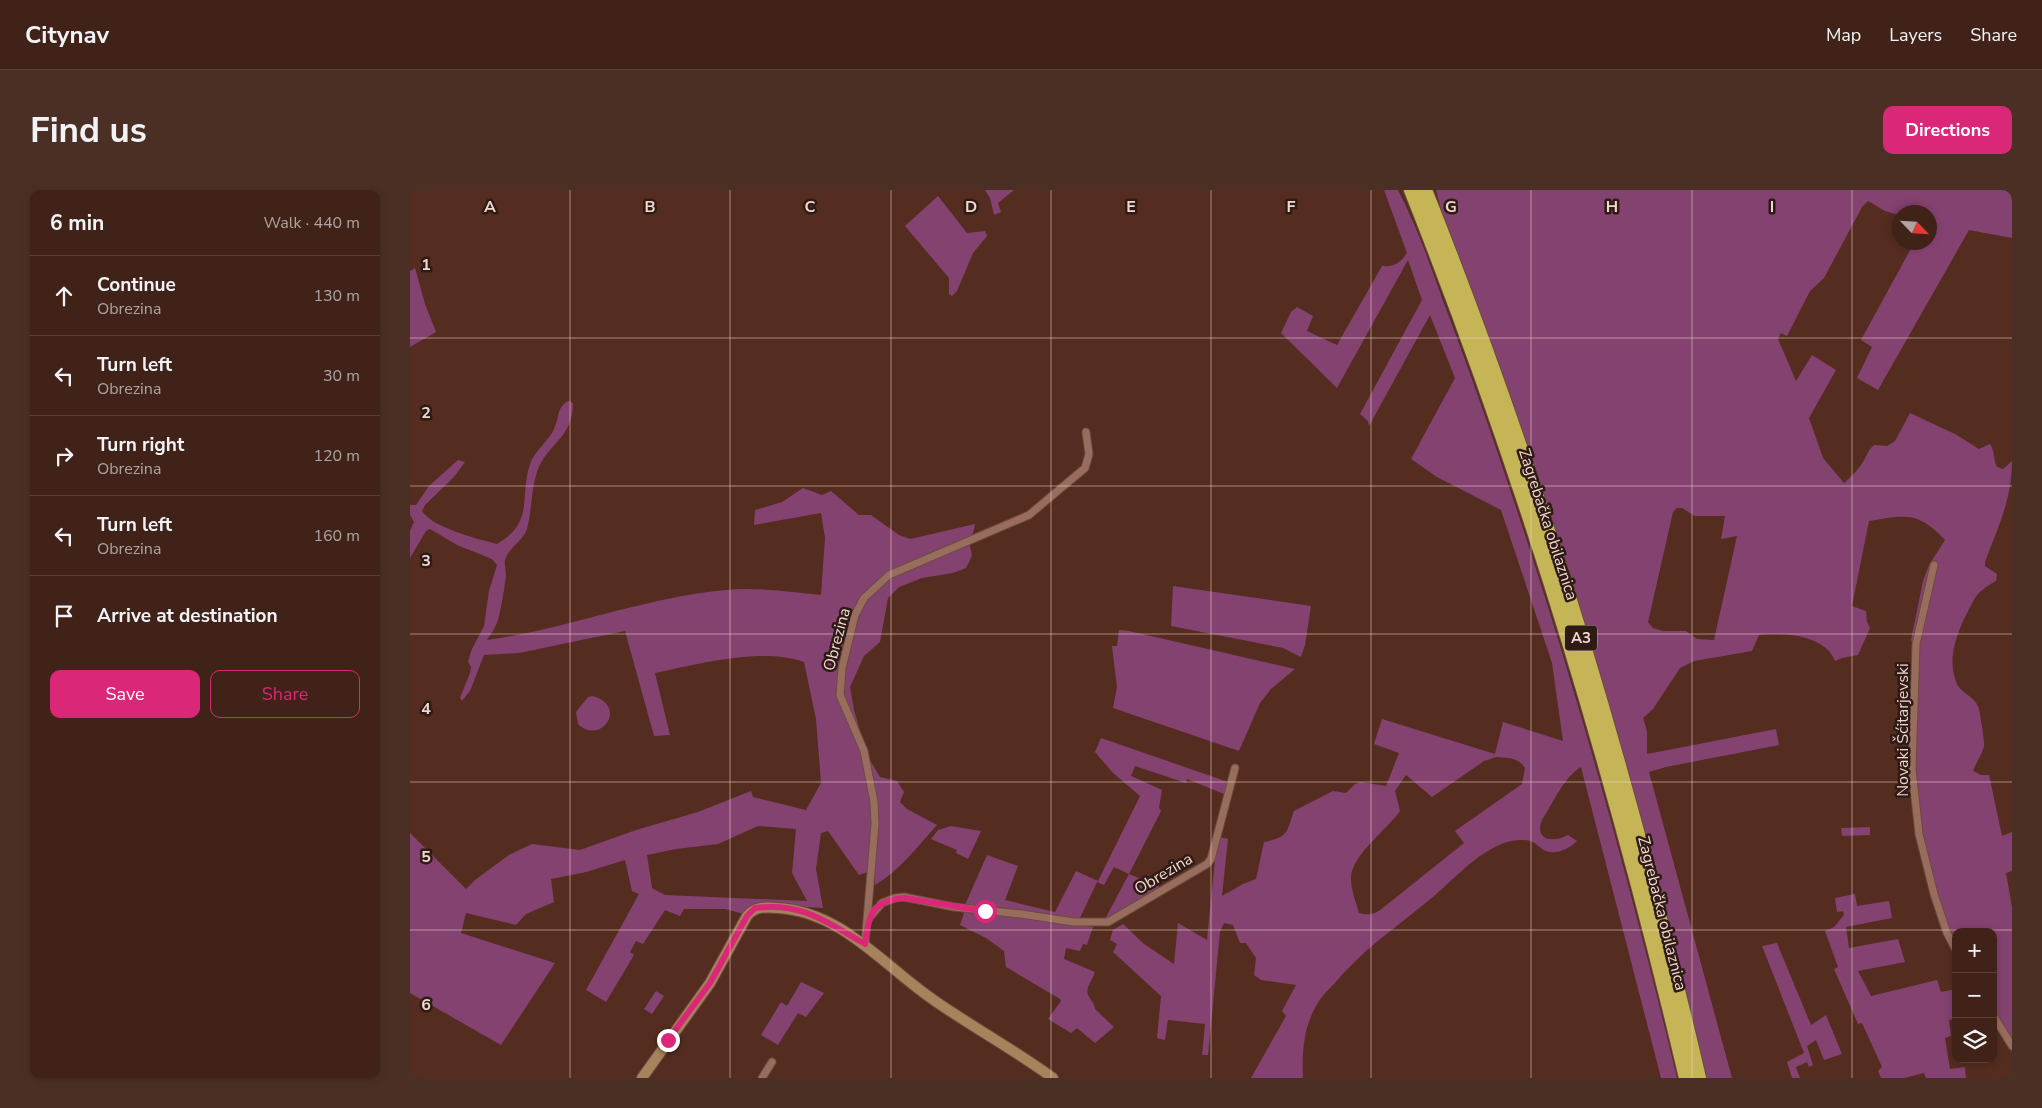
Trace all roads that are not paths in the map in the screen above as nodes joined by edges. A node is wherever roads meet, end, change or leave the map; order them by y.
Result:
1 (1411, 190) edge
2 (1424, 190) edge
3 (1086, 432) dead end
4 (1934, 565) dead end
5 (1235, 768) dead end
6 (868, 918) junction
7 (1952, 942) edge
8 (865, 944) junction
9 (1995, 1018) edge
10 (2012, 1046) edge
11 (772, 1062) dead end
12 (642, 1078) edge
13 (762, 1078) edge
14 (1053, 1078) edge
15 (1686, 1078) edge
16 (1699, 1078) edge

1 - 15 highway, Zagrebačka obilaznica / A3
2 - 16 highway, Zagrebačka obilaznica / A3
3 - 6 street, Obrezina
4 - 7 street, Novaki Šćitarjevski
5 - 6 street, Obrezina
6 - 8 street, Obrezina
8 - 12 street
8 - 14 street
9 - 10 street
11 - 13 street

